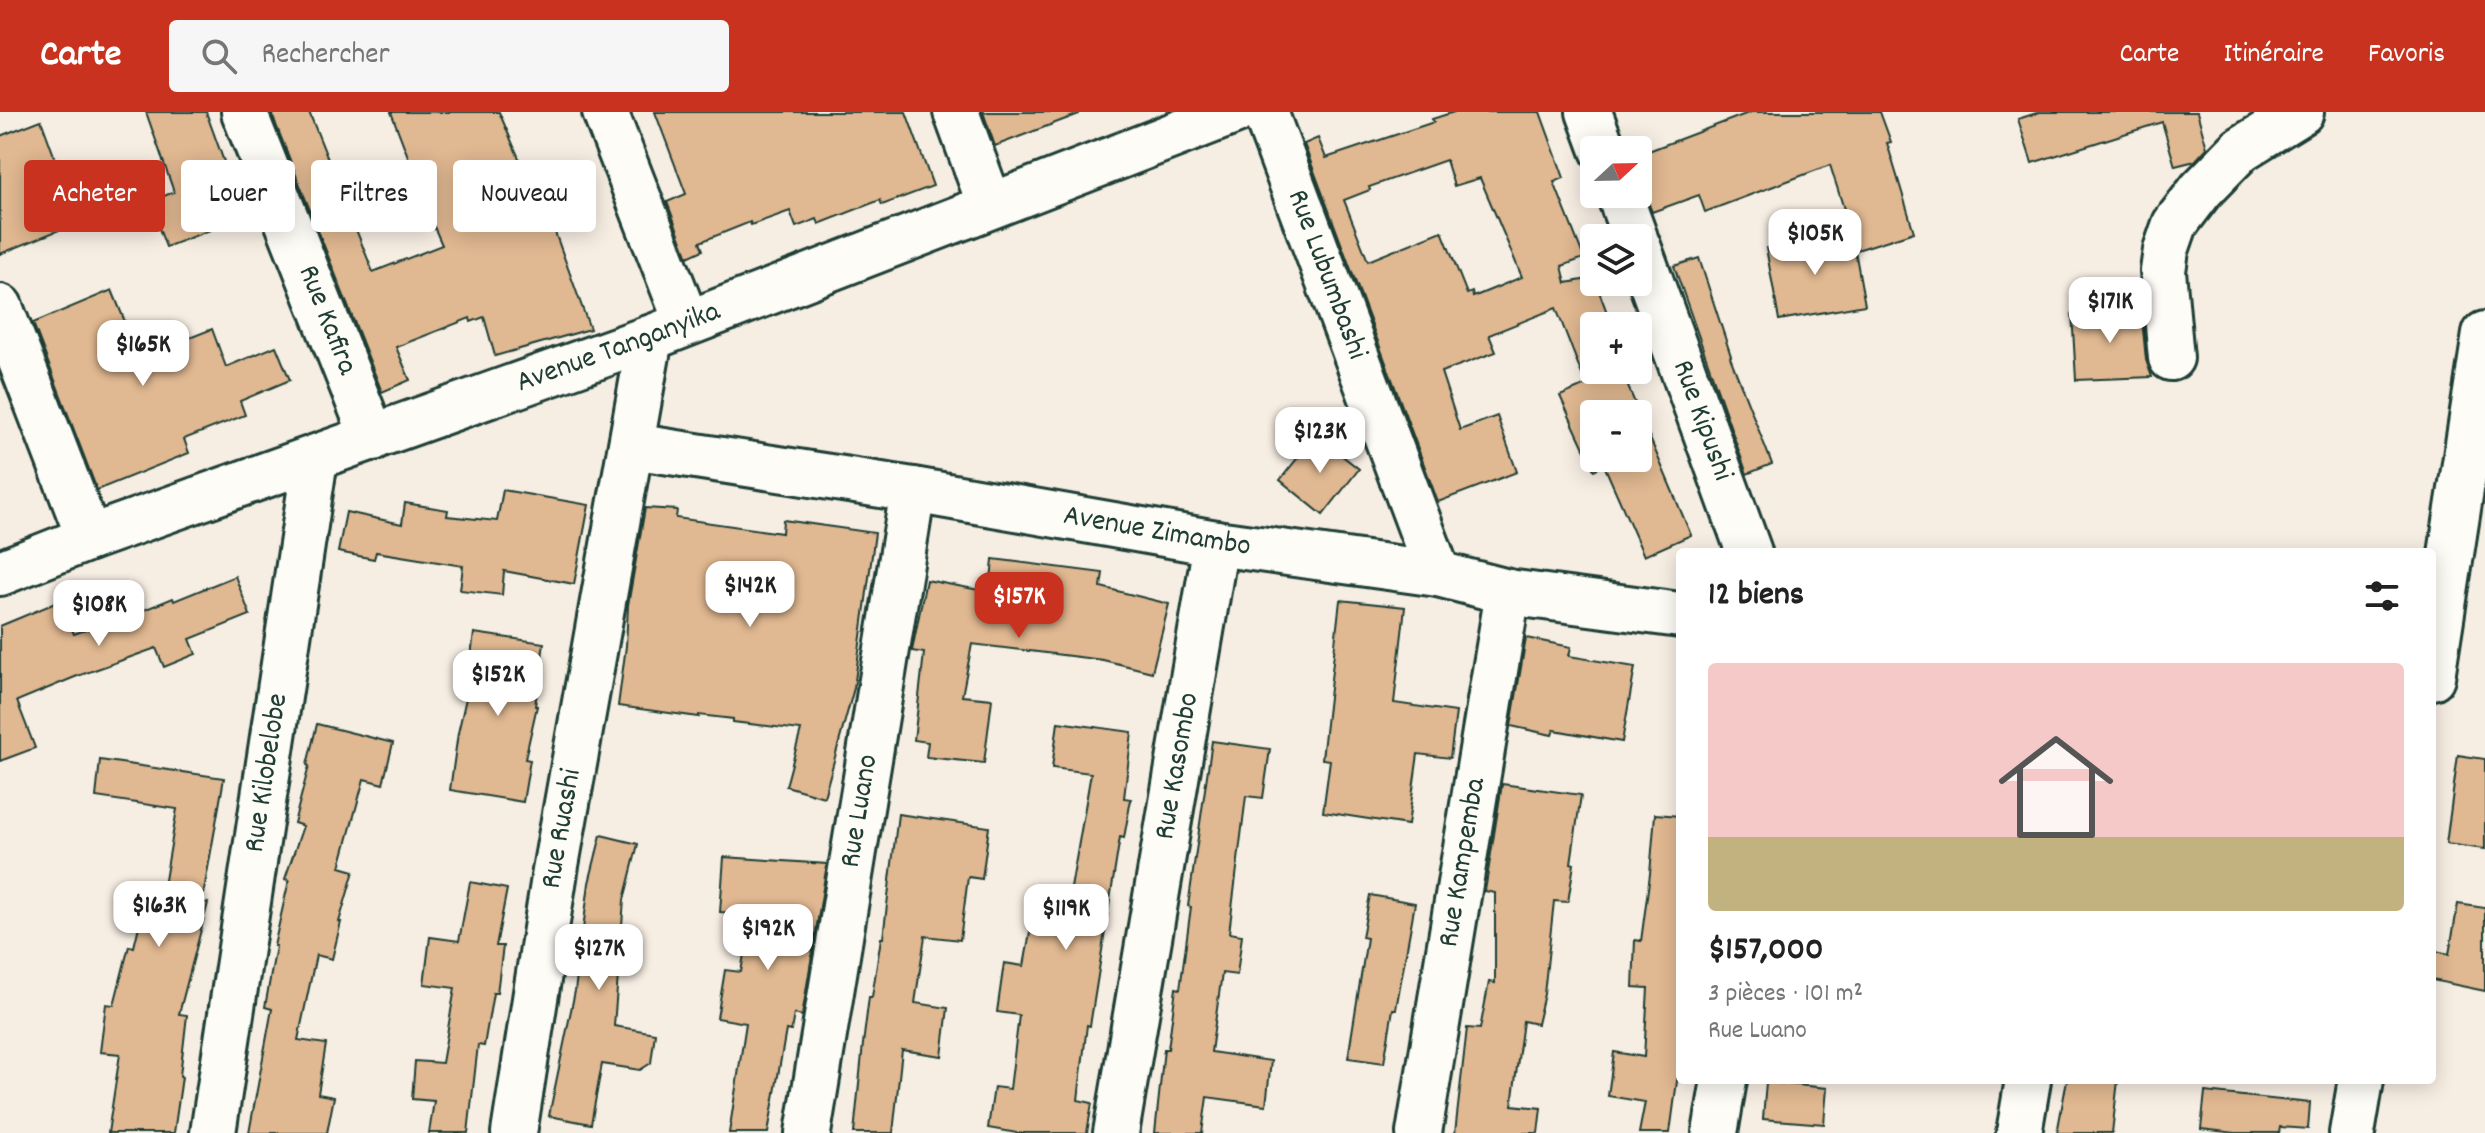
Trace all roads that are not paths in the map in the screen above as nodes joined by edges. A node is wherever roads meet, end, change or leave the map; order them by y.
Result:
1 (244, 112) edge
2 (605, 112) edge
3 (956, 112) edge
4 (1234, 112) edge
5 (1265, 112) edge
6 (1589, 112) edge
7 (2301, 112) edge
8 (1598, 136) edge
9 (990, 205) junction
10 (1652, 285) edge
11 (0, 307) edge
12 (668, 331) junction
13 (2485, 334) edge
14 (2171, 358) dead end
15 (373, 438) junction
16 (632, 446) junction
17 (315, 459) junction
18 (913, 490) junction
19 (89, 538) junction
20 (1216, 543) junction
21 (1748, 548) edge
22 (0, 573) edge
23 (1438, 574) junction
24 (1508, 592) junction
25 (1676, 614) edge
26 (2436, 651) edge
27 (1723, 1084) edge
28 (2027, 1084) edge
29 (2360, 1084) edge
30 (213, 1133) edge
31 (514, 1133) edge
32 (808, 1133) edge
33 (1116, 1133) edge
34 (1419, 1133) edge
35 (1715, 1133) edge
36 (2019, 1133) edge
37 (2352, 1133) edge

1 - 15 street, Rue Kafira
2 - 12 street
3 - 9 street
4 - 9 street, Avenue Tanganyika
5 - 23 street, Rue Lubumbashi
6 - 8 street
7 - 14 street
9 - 12 street, Avenue Tanganyika
10 - 21 street, Rue Kipushi
11 - 19 street
12 - 15 street, Avenue Tanganyika
12 - 16 street, Rue Ruashi
13 - 26 street
15 - 17 street, Avenue Tanganyika
16 - 18 street, Avenue Zimambo
16 - 31 street, Rue Ruashi
17 - 19 street, Avenue Tanganyika
17 - 30 street, Rue Kilobelobe
18 - 20 street, Avenue Zimambo
18 - 32 street, Rue Luano
19 - 22 street, Avenue Tanganyika
20 - 23 street, Avenue Zimambo
20 - 33 street, Rue Kasombo
23 - 24 street, Avenue Zimambo
24 - 25 street, Avenue Zimambo
24 - 34 street, Rue Kampemba
27 - 35 street
28 - 36 street
29 - 37 street

